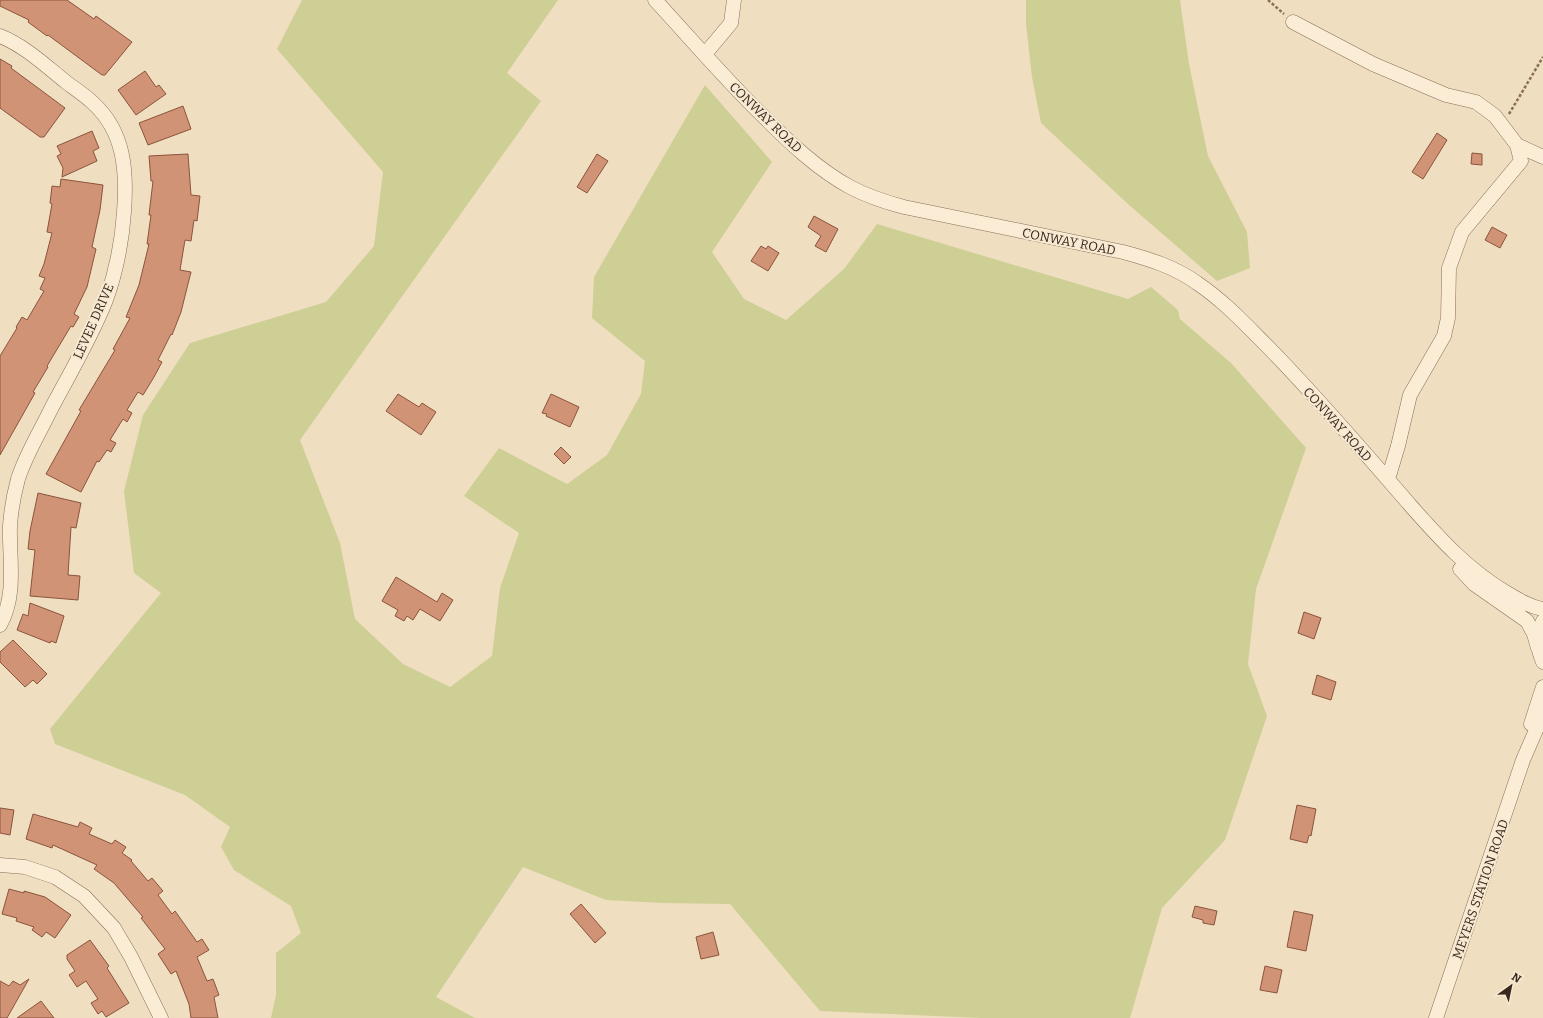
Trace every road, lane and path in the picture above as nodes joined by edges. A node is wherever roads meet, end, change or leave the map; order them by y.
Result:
1 (655, 0) edge
2 (734, 0) edge
3 (1268, 0) edge
4 (1293, 22) joint
5 (0, 36) edge
6 (705, 54) junction
7 (1543, 57) edge
8 (1502, 125) junction
9 (1517, 145) junction
10 (1543, 157) edge
11 (1388, 479) junction
12 (1445, 545) junction
13 (1543, 609) edge
14 (1543, 621) edge
15 (0, 625) edge
16 (1538, 648) junction
17 (1543, 662) edge
18 (1543, 687) edge
19 (1543, 714) edge
20 (1523, 760) junction
21 (0, 865) edge
22 (161, 1018) edge
23 (1436, 1018) edge

1 - 6 street, CONWAY ROAD
2 - 6 street
3 - 4 path
4 - 8 street
5 - 15 street, LEVEE DRIVE
6 - 11 street, CONWAY ROAD
7 - 8 path
8 - 9 street
9 - 10 street
9 - 11 street
11 - 12 street, CONWAY ROAD
12 - 13 street, CONWAY ROAD
12 - 16 street, CONWAY ROAD
14 - 16 street, CONWAY ROAD
16 - 17 street, CONWAY ROAD
18 - 20 street, MEYERS STATION ROAD
19 - 20 street, MEYERS STATION ROAD
20 - 23 street, MEYERS STATION ROAD
21 - 22 street

